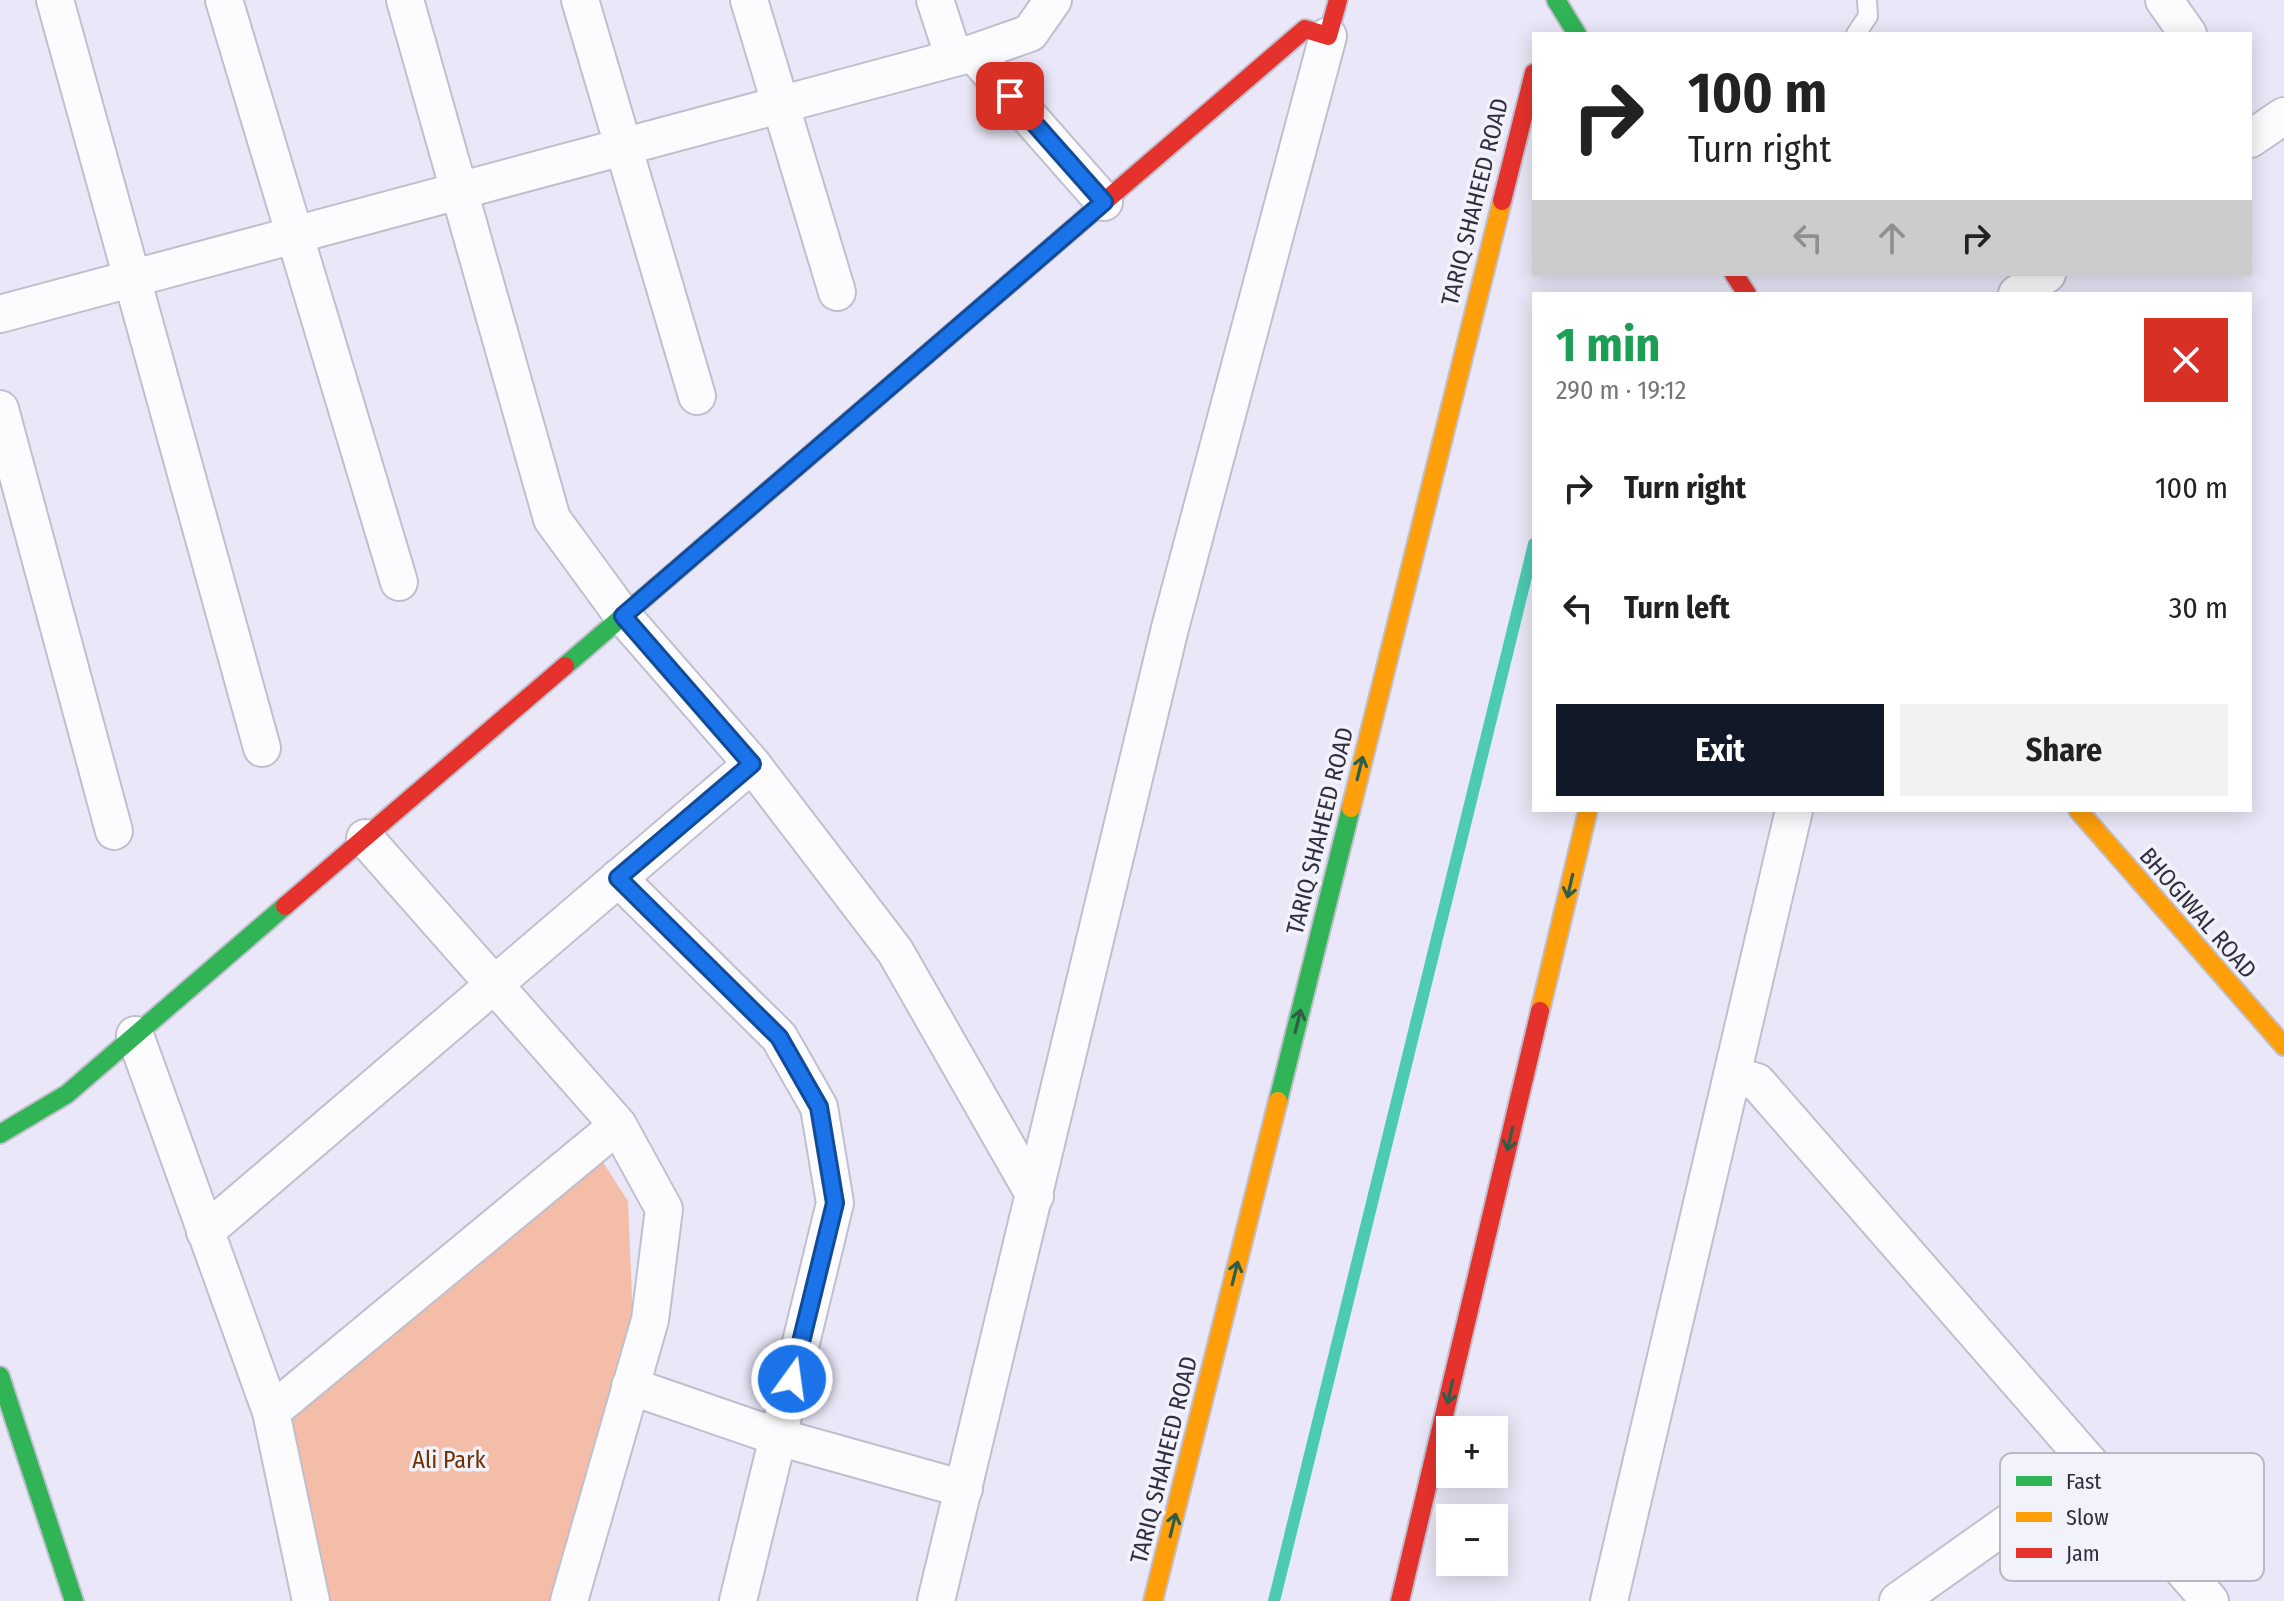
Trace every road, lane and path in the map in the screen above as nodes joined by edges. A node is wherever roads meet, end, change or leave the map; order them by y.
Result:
1 (55, 0) edge
2 (224, 0) edge
3 (405, 0) edge
4 (580, 0) edge
5 (749, 0) edge
6 (935, 0) edge
7 (1053, 0) edge
8 (1338, 0) edge
9 (1556, 0) edge
10 (1867, 0) edge
11 (2164, 0) edge
12 (1576, 32) edge
13 (1857, 32) edge
14 (2187, 32) edge
15 (1328, 36) junction
16 (963, 56) junction
17 (1532, 81) edge
18 (782, 104) junction
19 (623, 147) junction
20 (460, 191) junction
21 (1104, 202) junction
22 (294, 235) junction
23 (2044, 276) edge
24 (1725, 277) edge
25 (131, 279) junction
26 (837, 292) dead end
27 (1744, 292) edge
28 (2020, 292) edge
29 (0, 314) edge
30 (697, 396) dead end
31 (0, 409) edge
32 (399, 582) dead end
33 (623, 616) junction
34 (262, 748) dead end
35 (752, 764) junction
36 (1588, 812) edge
37 (1794, 812) edge
38 (2080, 812) edge
39 (114, 831) dead end
40 (365, 838) junction
41 (618, 878) junction
42 (493, 986) junction
43 (135, 1035) junction
44 (2284, 1046) edge
45 (1733, 1075) junction
46 (618, 1125) junction
47 (0, 1134) edge
48 (1035, 1196) junction
49 (205, 1232) junction
50 (0, 1376) edge
51 (630, 1386) junction
52 (271, 1412) junction
53 (778, 1437) junction
54 (11, 1450) edge
55 (2080, 1453) edge
56 (964, 1489) junction
57 (2000, 1529) edge
58 (2192, 1581) edge
59 (74, 1601) edge
60 (311, 1601) edge
61 (569, 1601) edge
62 (738, 1601) edge
63 (936, 1601) edge
64 (1153, 1601) edge
65 (1400, 1601) edge
66 (1609, 1601) edge
67 (1898, 1601) edge
68 (2210, 1601) edge

1 - 25 street
2 - 22 street
3 - 20 street
4 - 19 street
5 - 18 street
6 - 16 street
7 - 16 street
8 - 15 main road
9 - 12 main road
10 - 13 lane
11 - 14 street
15 - 21 main road
15 - 48 street
16 - 18 street
16 - 21 street
64 -> 17 main road, TARIQ SHAHEED ROAD
18 - 19 street
18 - 26 street
19 - 20 street
19 - 30 street
20 - 22 street
20 - 33 street
21 - 33 main road
22 - 25 street
22 - 32 street
23 - 28 street
24 - 27 main road
25 - 29 street
25 - 34 street
31 - 39 street
33 - 35 street
33 - 40 main road
35 - 41 street
35 - 48 street
36 -> 65 main road
37 - 45 street
38 - 44 main road, BHOGIWAL ROAD
40 - 42 street
40 - 43 main road
41 - 42 street
41 - 53 street
42 - 46 street
42 - 49 street
43 - 47 main road
43 - 49 street
45 - 55 street
45 - 66 street
46 - 51 street
46 - 52 street
48 - 56 street
49 - 52 street
50 - 54 main road
51 - 53 street
51 - 61 street
52 - 60 street
53 - 56 street
53 - 62 street
54 - 59 main road
56 - 63 street
57 - 67 street
58 - 68 street

